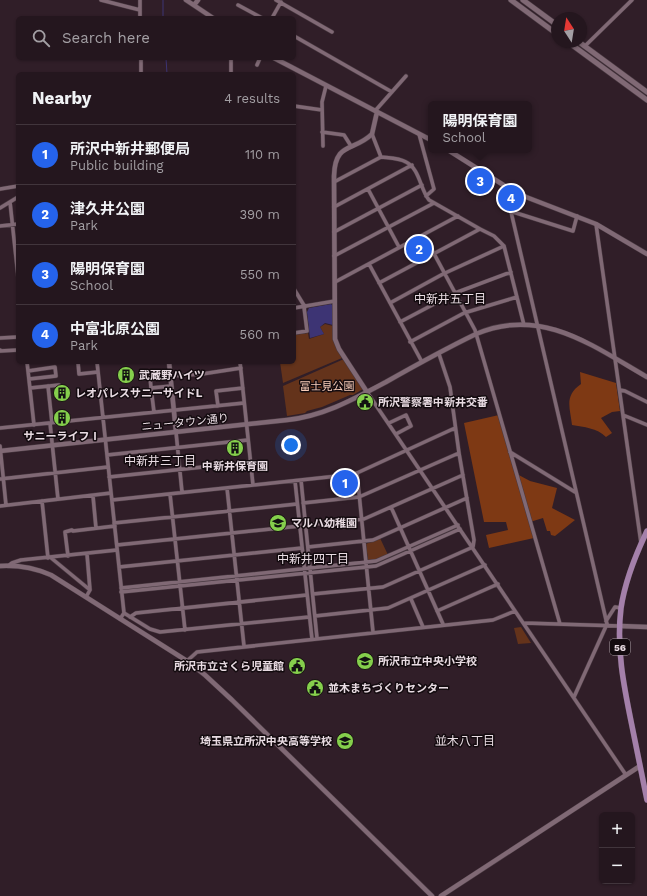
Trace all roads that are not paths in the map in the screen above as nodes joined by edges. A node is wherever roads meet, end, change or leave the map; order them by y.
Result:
1 (100, 0) edge
2 (140, 0) edge
3 (186, 0) edge
4 (198, 0) edge
5 (276, 0) edge
6 (512, 0) edge
7 (523, 0) edge
8 (632, 0) edge
9 (281, 2) junction
10 (194, 5) junction
11 (238, 5) dead end
12 (140, 10) junction
13 (140, 16) edge
14 (210, 16) edge
15 (258, 16) edge
16 (273, 16) edge
17 (551, 21) edge
18 (551, 29) edge
19 (332, 32) dead end
20 (296, 37) edge
21 (587, 44) edge
22 (587, 47) edge
23 (576, 48) edge
24 (141, 60) edge
25 (231, 60) edge
26 (259, 60) edge
27 (278, 60) edge
28 (257, 65) dead end
29 (141, 72) edge
30 (231, 72) edge
31 (406, 76) dead end
32 (326, 86) junction
33 (392, 92) junction
34 (647, 92) edge
35 (647, 100) edge
36 (296, 106) edge
37 (322, 110) junction
38 (376, 112) junction
39 (322, 132) junction
40 (372, 134) junction
41 (419, 134) junction
42 (428, 138) edge
43 (322, 146) dead end
44 (351, 146) junction
45 (453, 153) edge
46 (381, 157) junction
47 (412, 166) junction
48 (334, 182) junction
49 (422, 185) junction
50 (16, 186) edge
51 (504, 186) junction
52 (0, 189) edge
53 (368, 189) junction
54 (426, 196) junction
55 (16, 198) edge
56 (10, 202) junction
57 (434, 203) junction
58 (334, 207) junction
59 (0, 208) edge
60 (378, 208) junction
61 (510, 211) junction
62 (458, 216) junction
63 (577, 216) junction
64 (13, 224) junction
65 (596, 224) junction
66 (0, 226) edge
67 (389, 228) junction
68 (480, 229) junction
69 (334, 232) junction
70 (424, 235) junction
71 (504, 246) junction
72 (399, 248) junction
73 (434, 254) junction
74 (647, 254) edge
75 (16, 255) edge
76 (334, 256) junction
77 (369, 264) junction
78 (511, 272) junction
79 (445, 274) junction
80 (335, 282) junction
81 (379, 283) junction
82 (296, 292) edge
83 (455, 293) junction
84 (517, 297) junction
85 (335, 301) junction
86 (390, 303) junction
87 (305, 307) junction
88 (296, 308) edge
89 (466, 312) junction
90 (400, 322) junction
91 (524, 325) junction
92 (537, 325) junction
93 (296, 333) edge
94 (476, 334) junction
95 (16, 337) edge
96 (0, 338) edge
97 (410, 342) junction
98 (0, 350) edge
99 (16, 350) edge
100 (439, 354) junction
101 (616, 360) junction
102 (422, 362) junction
103 (28, 364) edge
104 (78, 364) edge
105 (97, 364) edge
106 (169, 364) edge
107 (240, 364) edge
108 (241, 368) junction
109 (28, 370) junction
110 (98, 372) junction
111 (170, 376) junction
112 (647, 377) edge
113 (140, 378) dead end
114 (29, 379) junction
115 (59, 385) dead end
116 (48, 386) junction
117 (171, 386) junction
118 (30, 388) junction
119 (151, 388) junction
120 (243, 388) junction
121 (620, 390) junction
122 (367, 392) junction
123 (647, 402) edge
124 (244, 403) junction
125 (218, 406) junction
126 (174, 410) junction
127 (154, 412) junction
128 (623, 415) junction
129 (103, 418) junction
130 (51, 423) junction
131 (389, 423) junction
132 (34, 425) junction
133 (247, 425) junction
134 (647, 425) edge
135 (0, 428) edge
136 (455, 428) junction
137 (176, 432) junction
138 (396, 434) junction
139 (105, 440) junction
140 (248, 440) junction
141 (52, 445) junction
142 (0, 446) edge
143 (178, 447) junction
144 (0, 450) edge
145 (408, 450) junction
146 (510, 452) junction
147 (459, 453) junction
148 (107, 455) junction
149 (250, 462) junction
150 (108, 467) junction
151 (180, 470) junction
152 (420, 470) junction
153 (55, 473) junction
154 (356, 473) junction
155 (463, 475) junction
156 (109, 477) junction
157 (2, 478) edge
158 (301, 480) junction
159 (295, 481) junction
160 (253, 485) junction
161 (227, 488) junction
162 (433, 488) junction
163 (182, 492) junction
164 (575, 492) junction
165 (111, 494) junction
166 (170, 494) junction
167 (93, 496) junction
168 (359, 497) junction
169 (467, 498) junction
170 (58, 499) junction
171 (112, 500) junction
172 (42, 501) junction
173 (303, 503) junction
174 (297, 504) junction
175 (6, 505) junction
176 (0, 506) edge
177 (391, 507) junction
178 (446, 507) junction
179 (230, 511) junction
180 (173, 517) junction
181 (361, 519) junction
182 (114, 524) junction
183 (305, 525) junction
184 (300, 526) junction
185 (459, 527) junction
186 (96, 528) junction
187 (400, 528) junction
188 (647, 531) edge
189 (232, 533) junction
190 (175, 539) junction
191 (364, 542) junction
192 (641, 544) junction
193 (117, 545) junction
194 (308, 547) junction
195 (473, 547) junction
196 (302, 548) junction
197 (410, 549) junction
198 (117, 550) junction
199 (87, 554) junction
200 (234, 554) junction
201 (68, 556) junction
202 (49, 558) junction
203 (177, 560) junction
204 (366, 565) junction
205 (484, 565) junction
206 (0, 566) edge
207 (8, 566) junction
208 (119, 567) junction
209 (304, 571) junction
210 (310, 571) junction
211 (419, 571) junction
212 (237, 578) junction
213 (180, 584) junction
214 (498, 584) junction
215 (369, 588) junction
216 (90, 590) junction
217 (121, 590) junction
218 (428, 591) junction
219 (313, 594) junction
220 (307, 595) junction
221 (86, 597) junction
222 (411, 599) junction
223 (239, 602) junction
224 (182, 608) junction
225 (622, 608) junction
226 (371, 610) junction
227 (515, 610) junction
228 (437, 611) junction
229 (124, 613) junction
230 (315, 616) junction
231 (130, 617) junction
232 (309, 617) junction
233 (120, 619) junction
234 (524, 623) junction
235 (242, 624) junction
236 (443, 624) junction
237 (560, 624) junction
238 (606, 624) junction
239 (423, 626) junction
240 (620, 626) junction
241 (647, 627) edge
242 (184, 630) junction
243 (373, 632) junction
244 (317, 638) junction
245 (312, 639) junction
246 (244, 646) junction
247 (187, 661) junction
248 (574, 697) junction
249 (640, 766) junction
250 (626, 775) junction
251 (647, 800) edge
252 (432, 896) edge
253 (441, 896) edge

1 - 12 street
2 - 12 street
3 - 10 street
4 - 10 street
5 - 9 street
6 - 18 main road
7 - 17 main road
8 - 21 street
9 - 16 street
9 - 19 street
10 - 14 street
11 - 15 street
12 - 13 street
20 - 33 street
22 - 34 main road
23 - 35 main road
24 - 29 street
25 - 30 street
26 - 28 street
27 - 32 street
31 - 33 street
32 - 37 street
32 - 38 street
33 - 38 street
36 - 37 street
37 - 39 street
38 - 40 street
38 - 41 street
39 - 43 street
39 - 44 street
40 - 44 street
40 - 46 street
41 - 42 street
41 - 54 street
44 - 48 street
45 - 51 street
46 - 47 street
46 - 48 street
47 - 49 street
47 - 53 street
48 - 58 street
49 - 54 street
49 - 60 street
50 - 52 street
51 - 61 street
51 - 63 street
53 - 58 street
53 - 60 street
54 - 57 street
55 - 56 street
56 - 59 street
56 - 64 street
57 - 62 street
57 - 67 street
58 - 69 street
60 - 67 street
60 - 69 street
61 - 63 street
61 - 92 street
62 - 68 street
62 - 70 street
63 - 65 street
64 - 66 street
64 - 75 street
65 - 74 street
65 - 101 street
67 - 72 street
67 - 76 street
68 - 71 street
68 - 73 street
69 - 76 street
70 - 72 street
70 - 73 street
71 - 78 street
71 - 79 street
72 - 77 street
73 - 79 street
73 - 81 street
76 - 80 street
77 - 80 street
77 - 81 street
78 - 83 street
78 - 84 street
79 - 83 street
79 - 86 street
80 - 85 street
81 - 86 street
82 - 87 street
83 - 89 street
83 - 90 street
84 - 89 street
84 - 91 street
85 - 87 street
85 - 122 street
86 - 90 street
87 - 88 street
87 - 93 street
89 - 94 street
89 - 97 street
90 - 97 street
91 - 92 street, ニュータウン通り
91 - 94 street, ニュータウン通り
92 - 101 street, ニュータウン通り
92 - 164 street
94 - 100 street, ニュータウン通り
94 - 146 street
95 - 96 street
97 - 102 street
98 - 99 street
100 - 102 street, ニュータウン通り
100 - 136 street
101 - 112 street, ニュータウン通り
101 - 121 street
102 - 122 street, ニュータウン通り
103 - 109 street
104 - 110 street
105 - 110 street
106 - 111 street
107 - 108 street
108 - 111 street
108 - 120 street
109 - 114 street
109 - 114 street
110 - 129 street
111 - 117 street
113 - 119 street
114 - 118 street
115 - 116 street
116 - 118 street
116 - 130 street
117 - 119 street
117 - 126 street
118 - 132 street
119 - 127 street
120 - 124 street
120 - 125 street
121 - 123 street
121 - 128 street
122 - 131 street
122 - 133 street, ニュータウン通り
124 - 125 street
124 - 133 street
125 - 126 street
126 - 127 street
126 - 137 street
127 - 129 street
128 - 134 street
128 - 192 street
129 - 130 street
129 - 139 street
130 - 132 street
130 - 141 street
131 - 138 street
131 - 138 street
132 - 135 street
133 - 137 street, ニュータウン通り
133 - 140 street
136 - 145 street
136 - 147 street
137 - 139 street, ニュータウン通り
137 - 143 street
138 - 145 street
139 - 141 street, ニュータウン通り
139 - 148 street
140 - 143 street
140 - 149 street
141 - 144 street, ニュータウン通り
141 - 153 street
142 - 144 street
143 - 148 street
143 - 151 street
144 - 157 street
145 - 152 street
145 - 154 street
146 - 164 street
146 - 237 street
147 - 152 street
147 - 155 street
148 - 150 street
149 - 151 street
149 - 160 street
150 - 153 street
150 - 156 street
151 - 156 street
151 - 163 street
152 - 162 street
152 - 168 street
153 - 157 street
153 - 170 street
154 - 158 street
154 - 168 street
155 - 162 street
155 - 169 street
156 - 165 street
157 - 175 street
158 - 159 street
158 - 173 street
159 - 160 street
159 - 174 street
160 - 161 street
161 - 163 street
161 - 179 street
162 - 177 street
162 - 178 street
163 - 166 street
164 - 238 street
165 - 167 street
165 - 171 street
166 - 171 street
166 - 180 street
167 - 170 street
167 - 186 street
168 - 173 street
168 - 181 street
169 - 178 street
169 - 195 street
170 - 172 street
171 - 182 street
172 - 175 street
172 - 202 street
173 - 183 street
174 - 179 street
174 - 184 street
175 - 176 street
177 - 181 street
177 - 187 street
178 - 185 street
178 - 187 street
179 - 180 street
179 - 189 street
180 - 182 street
180 - 190 street
181 - 183 street
181 - 191 street
182 - 186 street
182 - 193 street
183 - 194 street
184 - 189 street
184 - 196 street
185 - 195 street
185 - 197 street
186 - 201 street
187 - 191 street
187 - 197 street
188 - 192 main road, 56
189 - 190 street
189 - 200 street
190 - 193 street
190 - 203 street
191 - 194 street
191 - 204 street
192 - 225 main road, 56
193 - 198 street
194 - 210 street
195 - 205 street
195 - 211 street
196 - 200 street
196 - 209 street
197 - 204 street
197 - 211 street
198 - 199 street
198 - 208 street
199 - 201 street
199 - 216 street
200 - 203 street
200 - 212 street
201 - 202 street
202 - 207 street
202 - 216 street
203 - 208 street
203 - 213 street
204 - 210 street
204 - 215 street
205 - 214 street
205 - 218 street
206 - 207 street
207 - 221 street
208 - 217 street
209 - 210 street
209 - 212 street
209 - 220 street
210 - 219 street
211 - 215 street
211 - 218 street
212 - 213 street
212 - 223 street
213 - 217 street
213 - 224 street
214 - 227 street
214 - 228 street
215 - 219 street
215 - 226 street
216 - 221 street
217 - 229 street
218 - 222 street
218 - 228 street
219 - 230 street
220 - 223 street
220 - 232 street
221 - 233 street
222 - 226 street
222 - 239 street
223 - 224 street
223 - 235 street
224 - 231 street
224 - 242 street
225 - 238 street
225 - 240 main road, 56
226 - 230 street
226 - 243 street
227 - 234 street
227 - 236 street
228 - 236 street
229 - 231 street
229 - 233 street
230 - 244 street
231 - 242 street
232 - 235 street
232 - 245 street
233 - 247 street
234 - 237 street
234 - 248 street
235 - 242 street
235 - 246 street
236 - 239 street
237 - 238 street
238 - 240 street
238 - 248 street
239 - 243 street
240 - 241 street
240 - 249 main road, 56
243 - 244 street
244 - 245 street
245 - 246 street
246 - 247 street
247 - 252 street
248 - 250 street
249 - 250 street
249 - 251 main road, 56
250 - 253 street

